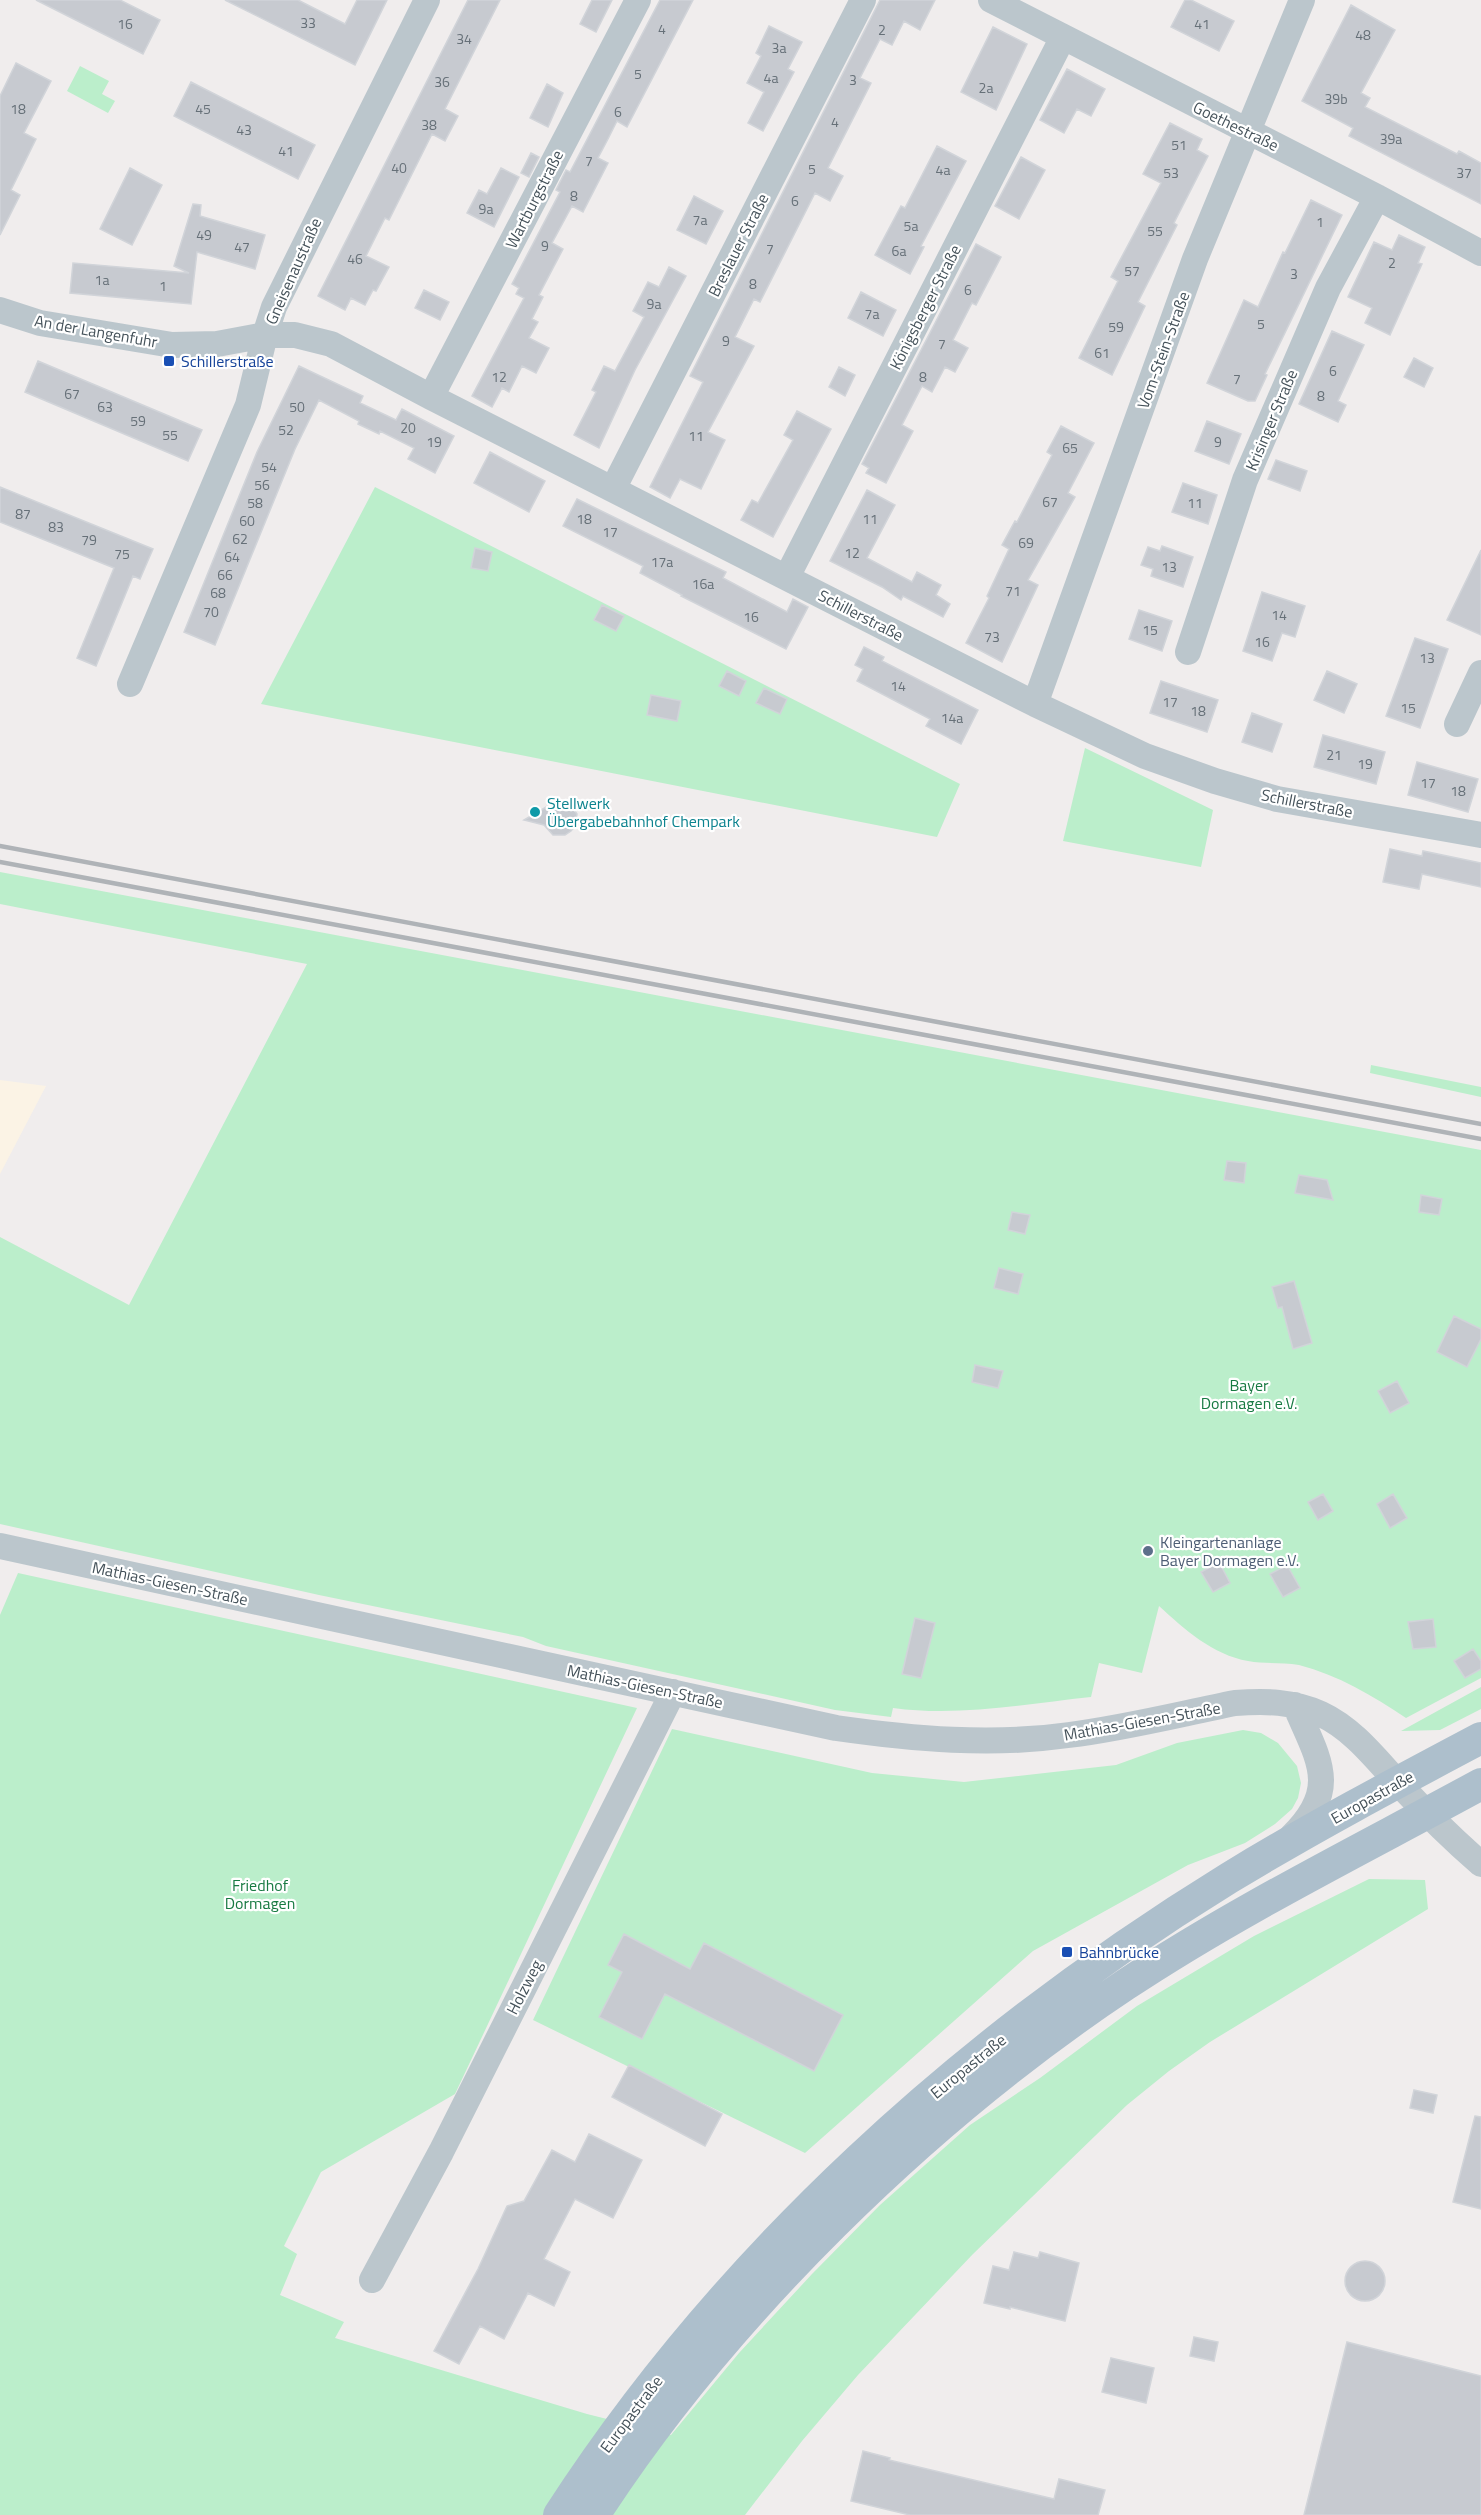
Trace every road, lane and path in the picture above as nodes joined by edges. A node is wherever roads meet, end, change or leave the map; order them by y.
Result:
1 (427, 0) edge
2 (638, 0) edge
3 (863, 0) edge
4 (991, 0) edge
5 (1302, 0) edge
6 (1063, 37) junction
7 (1248, 131) junction
8 (1377, 197) junction
9 (1481, 253) edge
10 (0, 310) edge
11 (265, 335) junction
12 (431, 397) junction
13 (613, 489) junction
14 (787, 577) junction
15 (1188, 652) dead end
16 (1481, 673) edge
17 (130, 684) dead end
18 (1035, 704) junction
19 (1457, 723) dead end
20 (1481, 835) edge
21 (0, 1546) edge
22 (674, 1692) junction
23 (1295, 1705) junction
24 (1481, 1738) edge
25 (1398, 1782) junction
26 (1481, 1784) edge
27 (1426, 1812) junction
28 (1279, 1849) junction
29 (1481, 1864) edge
30 (372, 2280) dead end
31 (560, 2515) edge
32 (594, 2515) edge

1 - 11 street, Gneisenaustraße
2 - 12 street, Wartburgstraße
3 - 13 street, Breslauer Straße
4 - 6 street, Goethestraße
5 - 7 street, Vom-Stein-Straße
6 - 7 street, Goethestraße
6 - 14 street, Königsberger Straße
7 - 8 street, Goethestraße
7 - 18 street, Vom-Stein-Straße
8 - 9 street, Goethestraße
8 - 15 street, Krisinger Straße
10 - 11 street, An der Langenfuhr
11 - 12 street, Schillerstraße
11 - 17 street, Gneisenaustraße
12 - 13 street, Schillerstraße
13 - 14 street, Schillerstraße
14 - 18 street, Schillerstraße
16 - 19 street
18 - 20 street, Schillerstraße
21 - 22 street, Mathias-Giesen-Straße
22 - 23 street, Mathias-Giesen-Straße
22 - 30 street, Holzweg
23 - 25 street, Mathias-Giesen-Straße
23 - 28 street
24 - 25 main road, Europastraße
25 - 27 street, Mathias-Giesen-Straße
25 - 28 main road, Europastraße
26 - 27 main road, Europastraße
27 - 29 street, Mathias-Giesen-Straße
27 - 32 main road, Europastraße
28 - 31 main road, Europastraße

